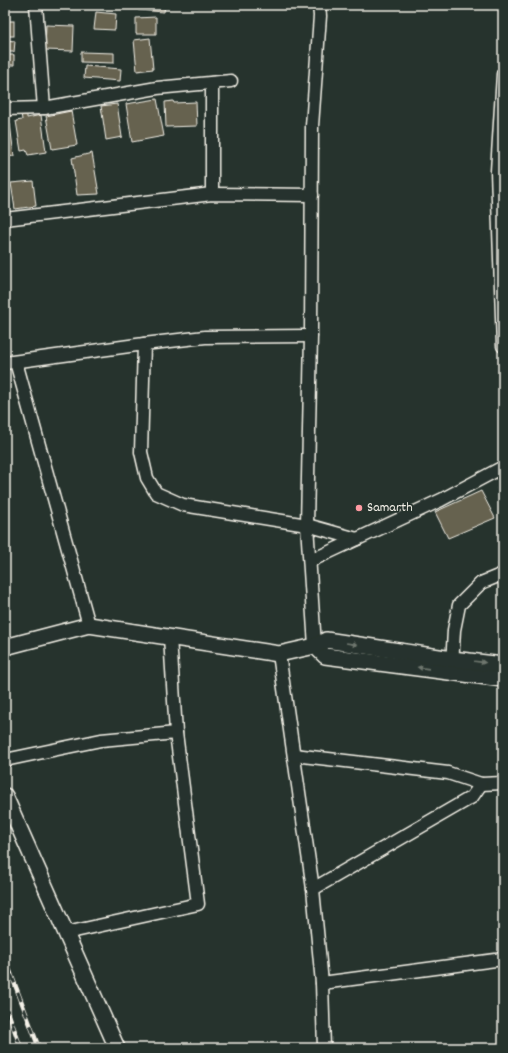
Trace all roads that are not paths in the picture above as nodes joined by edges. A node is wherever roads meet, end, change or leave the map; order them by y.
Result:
1 (36, 5) edge
2 (319, 5) edge
3 (503, 74) edge
4 (231, 81) dead end
5 (212, 83) junction
6 (44, 108) junction
7 (5, 109) edge
8 (501, 137) edge
9 (212, 194) junction
10 (312, 195) junction
11 (5, 219) edge
12 (502, 292) edge
13 (311, 336) junction
14 (144, 344) junction
15 (503, 346) edge
16 (10, 362) edge
17 (503, 467) edge
18 (307, 524) junction
19 (357, 539) junction
20 (310, 561) junction
21 (503, 574) edge
22 (89, 625) junction
23 (170, 637) junction
24 (315, 646) junction
25 (5, 647) edge
26 (279, 654) junction
27 (452, 665) junction
28 (503, 665) edge
29 (503, 679) edge
30 (176, 733) junction
31 (294, 755) junction
32 (5, 760) edge
33 (481, 784) junction
34 (503, 784) edge
35 (5, 796) edge
36 (313, 889) junction
37 (66, 933) junction
38 (503, 959) edge
39 (322, 983) junction
40 (117, 1048) edge
41 (324, 1048) edge

1 - 6 street
2 - 10 street
3 - 8 street
4 - 5 street
5 - 6 street
5 - 9 street
6 - 7 street
8 - 12 street
9 - 10 street
9 - 11 street
10 - 13 street
12 - 15 street
13 - 14 street
13 - 18 street
14 - 16 street
14 - 18 street
16 - 22 street
17 - 19 street
18 - 19 street
18 - 20 street
19 - 20 street
20 - 24 street
21 - 27 street
22 - 23 street
22 - 25 street
23 - 26 street
23 - 30 street
24 - 26 street
24 - 27 street
26 - 31 street
27 -> 28 street
27 - 29 street
30 - 32 street
30 - 37 street
31 - 33 street
31 - 36 street
33 - 34 street
33 - 36 street
35 - 37 street
36 - 39 street
37 - 40 street
38 - 39 street
39 - 41 street

